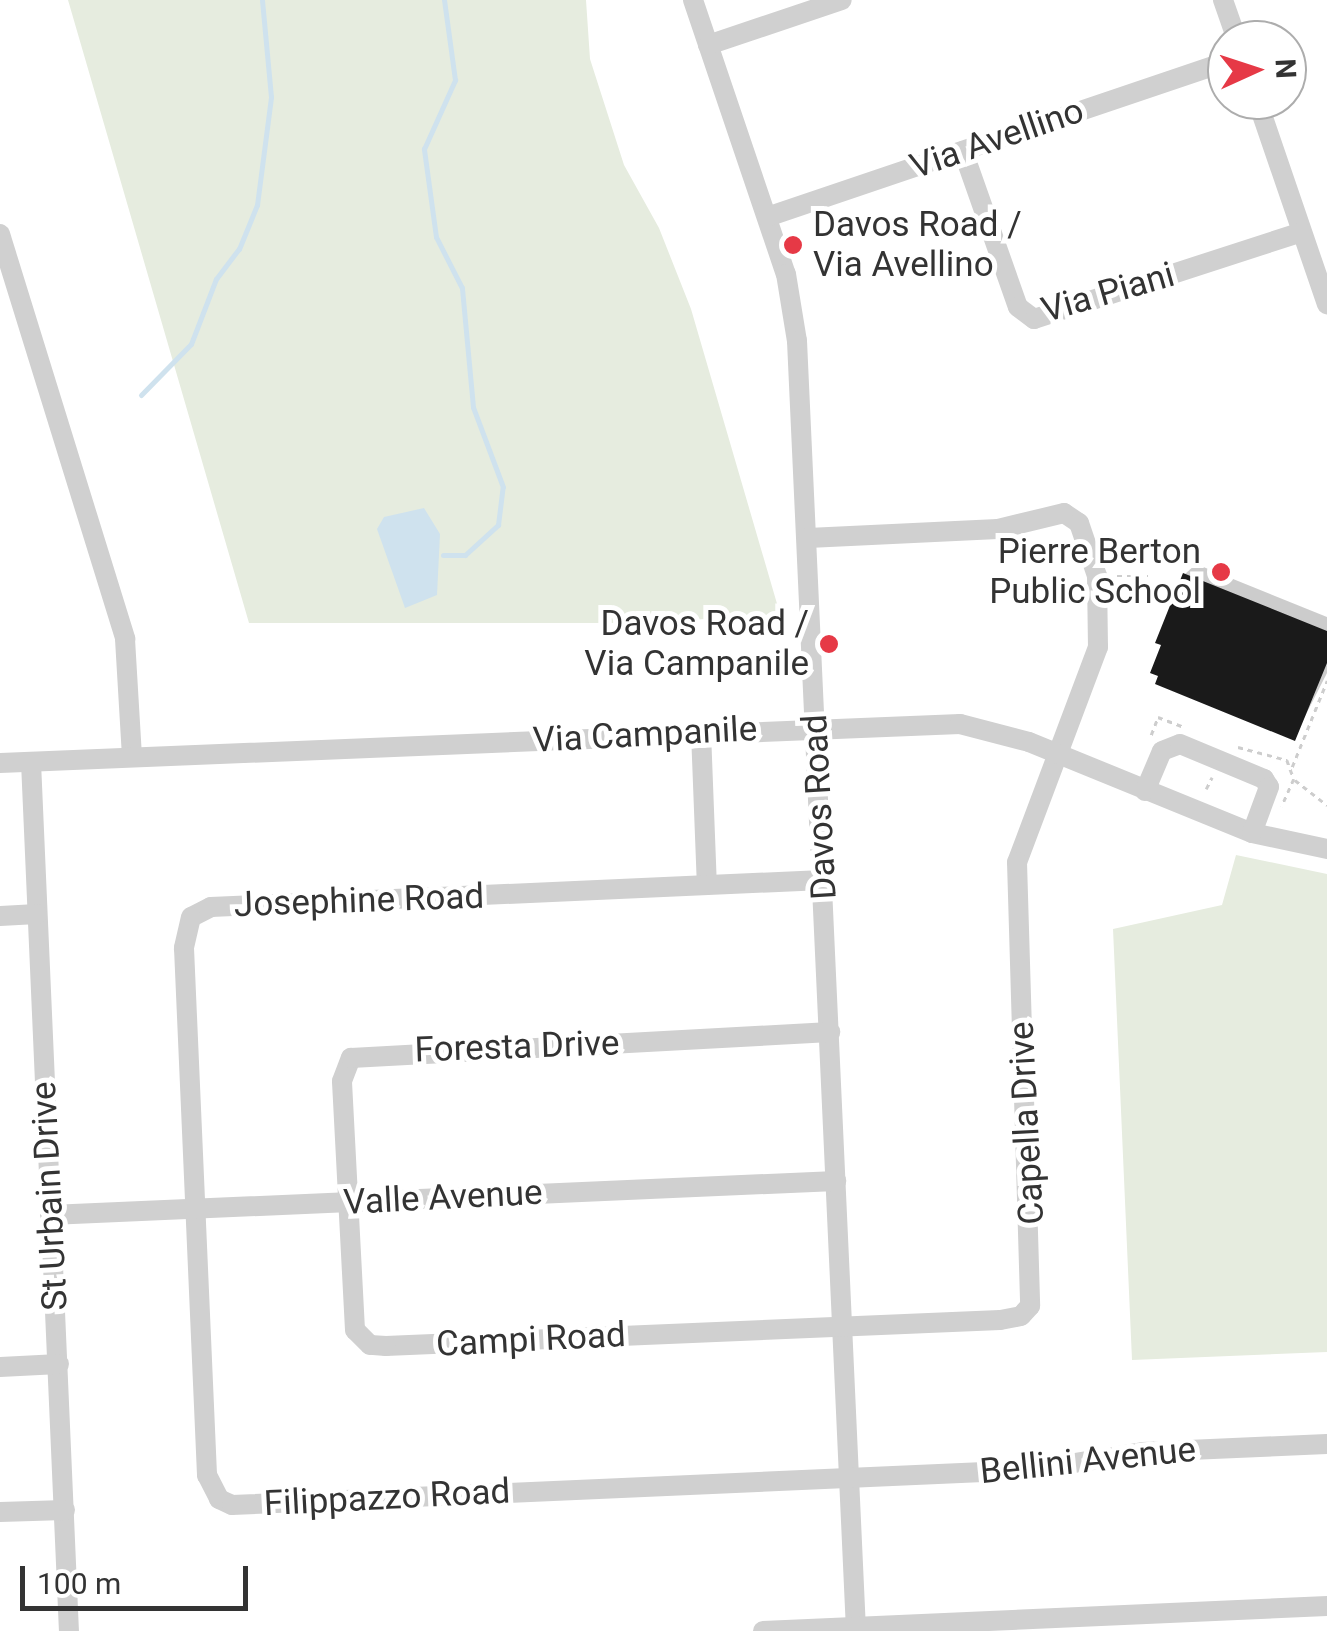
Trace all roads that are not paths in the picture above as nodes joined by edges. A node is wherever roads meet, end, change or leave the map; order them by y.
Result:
1 (693, 0) edge
2 (842, 0) edge
3 (708, 46) junction
4 (1207, 68) edge
5 (1264, 120) edge
6 (963, 151) junction
7 (767, 217) junction
8 (1300, 232) junction
9 (0, 234) edge
10 (1327, 304) edge
11 (808, 538) junction
12 (816, 727) junction
13 (701, 732) junction
14 (1056, 753) junction
15 (132, 757) junction
16 (31, 762) junction
17 (0, 763) edge
18 (1146, 791) junction
19 (1252, 834) junction
20 (1327, 850) edge
21 (824, 880) junction
22 (707, 886) junction
23 (37, 914) junction
24 (0, 916) edge
25 (830, 1032) junction
26 (836, 1181) junction
27 (347, 1203) junction
28 (196, 1209) junction
29 (50, 1215) junction
30 (842, 1326) junction
31 (59, 1364) junction
32 (0, 1366) edge
33 (1327, 1444) edge
34 (850, 1478) junction
35 (65, 1510) junction
36 (0, 1512) edge
37 (1327, 1606) edge
38 (856, 1629) edge
39 (69, 1631) edge
40 (763, 1631) edge

1 - 3 street, Davos Road
2 - 3 street
3 - 7 street, Davos Road
4 - 6 street, Via Avellino
5 - 8 street
6 - 7 street, Via Avellino
6 - 8 street, Via Piani
7 - 11 street, Davos Road
8 - 10 street
9 - 15 street
11 - 12 street, Davos Road
11 - 14 street
12 - 13 street, Via Campanile
12 - 14 street, Via Campanile
12 - 21 street, Davos Road
13 - 15 street, Via Campanile
13 - 22 street
14 - 18 street, Via Campanile
14 - 30 street, Capella Drive
15 - 16 street, Via Campanile
16 - 17 street, Via Campanile
16 - 23 street, St Urbain Drive
18 - 19 street, Via Campanile
18 - 19 street
19 - 20 street, Via Campanile
21 - 22 street, Josephine Road
21 - 25 street, Davos Road
22 - 28 street, Josephine Road
23 - 24 street
23 - 29 street, St Urbain Drive
25 - 26 street, Davos Road
25 - 27 street, Foresta Drive
26 - 27 street, Valle Avenue
26 - 30 street, Davos Road
27 - 28 street, Valle Avenue
27 - 30 street, Campi Road
28 - 29 street, Valle Avenue
28 - 34 street, Filippazzo Road
29 - 31 street, St Urbain Drive
30 - 34 street, Davos Road
31 - 32 street
31 - 35 street, St Urbain Drive
33 - 34 street, Bellini Avenue
34 - 38 street, Davos Road
35 - 36 street
35 - 39 street, St Urbain Drive
37 - 38 street
38 - 40 street

